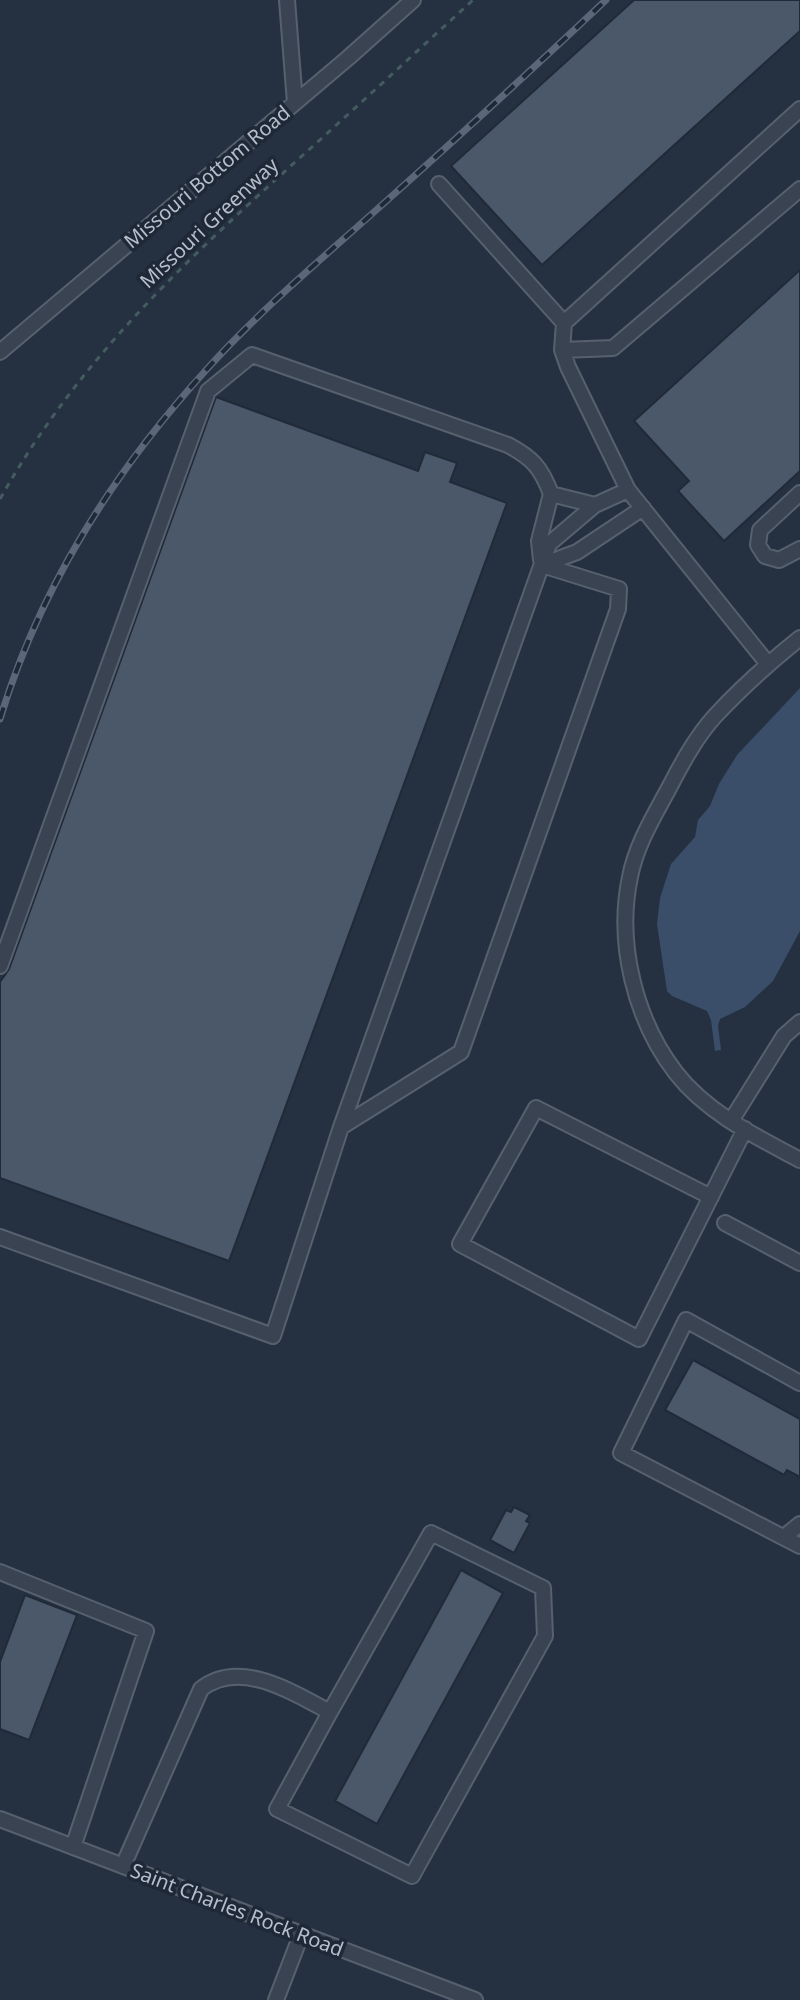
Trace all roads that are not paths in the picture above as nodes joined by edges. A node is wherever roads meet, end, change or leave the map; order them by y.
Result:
1 (287, 0) edge
2 (413, 0) edge
3 (295, 103) junction
4 (800, 109) edge
5 (439, 184) dead end
6 (800, 189) edge
7 (564, 323) junction
8 (562, 350) junction
9 (0, 352) edge
10 (628, 490) junction
11 (800, 493) edge
12 (551, 494) junction
13 (595, 505) junction
14 (643, 508) junction
15 (800, 549) edge
16 (542, 565) junction
17 (800, 638) edge
18 (768, 664) junction
19 (0, 966) edge
20 (800, 1022) edge
21 (731, 1121) junction
22 (341, 1127) junction
23 (745, 1129) junction
24 (800, 1160) edge
25 (711, 1197) junction
26 (725, 1223) dead end
27 (0, 1237) edge
28 (800, 1263) edge
29 (800, 1383) edge
30 (800, 1524) edge
31 (784, 1537) junction
32 (800, 1546) edge
33 (0, 1572) edge
34 (330, 1712) junction
35 (0, 1819) edge
36 (73, 1847) junction
37 (123, 1866) junction
38 (301, 1935) junction
39 (276, 2000) edge
40 (475, 2000) edge

1 - 3 street
2 - 3 street, Missouri Bottom Road
3 - 9 street, Missouri Bottom Road
4 - 7 street
5 - 7 street
6 - 8 street
7 - 8 street
8 - 10 street
10 - 13 street
10 - 14 street
11 - 15 street
12 - 13 street
12 - 16 street
12 - 19 street
13 - 16 street
14 - 16 street
14 - 18 street
16 - 22 street
16 - 22 street
17 - 18 street
18 - 21 street
20 - 21 street
21 - 23 street
22 - 27 street
23 - 24 street
23 - 25 street
25 - 25 street
26 - 28 street
29 - 31 street
30 - 31 street
31 - 32 street
33 - 36 street
34 - 34 street
34 - 37 street
35 - 36 street, Saint Charles Rock Road
36 - 37 street, Saint Charles Rock Road
37 - 38 street, Saint Charles Rock Road
38 - 39 street
38 - 40 street, Saint Charles Rock Road

